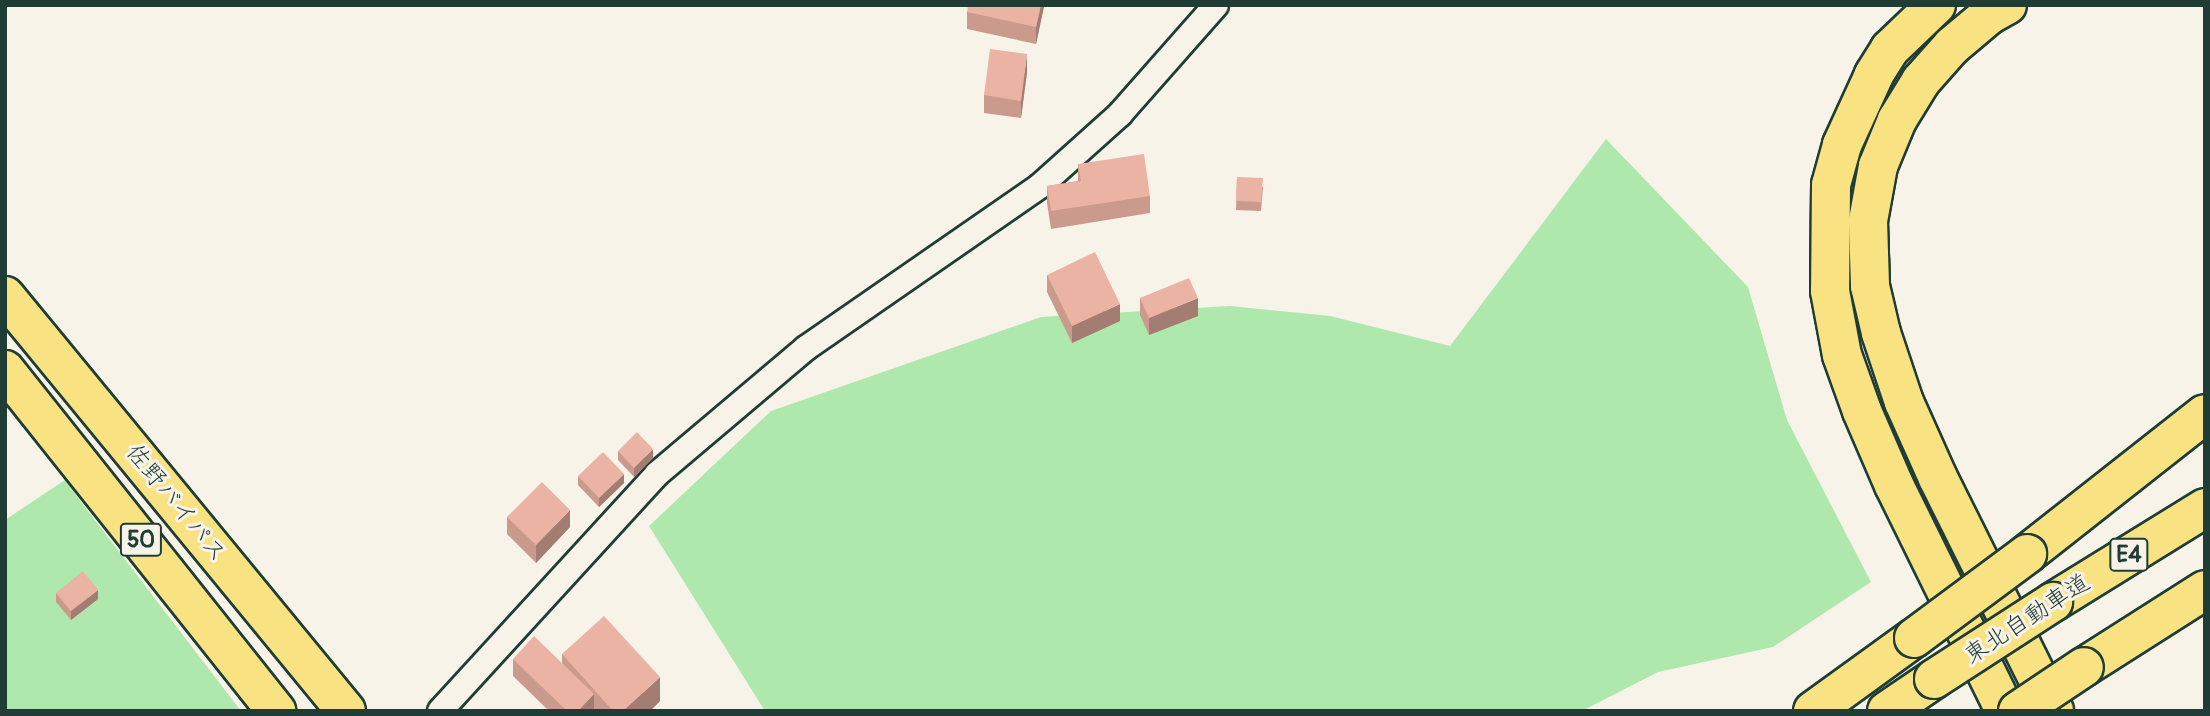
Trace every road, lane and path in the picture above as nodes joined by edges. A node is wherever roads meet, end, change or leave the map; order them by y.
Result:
1 (1216, 5) edge
2 (1936, 5) edge
3 (2007, 5) edge
4 (5, 296) edge
5 (5, 370) edge
6 (2205, 414) edge
7 (2205, 508) edge
8 (2205, 590) edge
9 (276, 711) edge
10 (346, 711) edge
11 (440, 711) edge
12 (1813, 711) edge
13 (1887, 711) edge
14 (2005, 711) edge
15 (2018, 711) edge
16 (2054, 711) edge

1 - 11 street
2 - 14 highway
3 - 16 highway
4 - 10 highway, 佐野バイパス / 50
5 - 9 highway, 佐野バイパス / 50
6 - 12 highway, bridge
7 - 13 highway, 東北自動車道 / E4, bridge
8 - 15 highway, bridge

